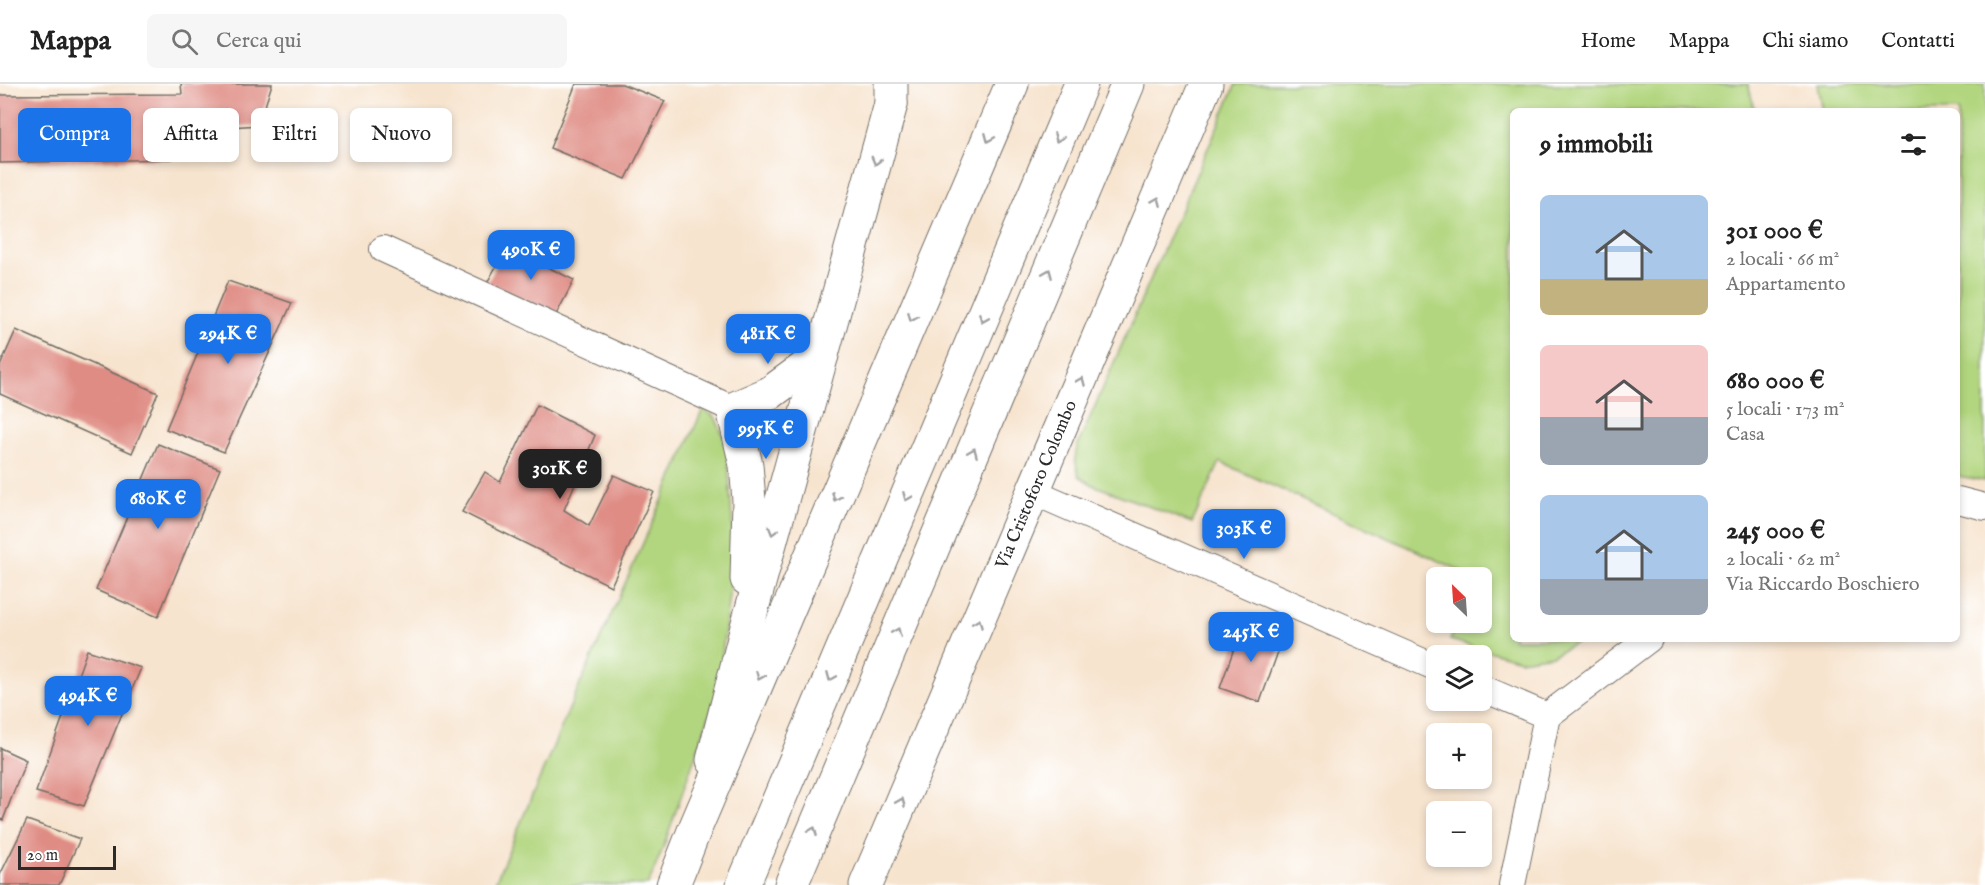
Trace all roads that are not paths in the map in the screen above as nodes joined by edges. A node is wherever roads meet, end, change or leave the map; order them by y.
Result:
1 (1011, 84) edge
2 (1081, 84) edge
3 (1128, 84) edge
4 (1206, 84) edge
5 (893, 91) edge
6 (383, 249) dead end
7 (822, 355) junction
8 (733, 409) junction
9 (1034, 492) junction
10 (1960, 501) edge
11 (1985, 507) edge
12 (747, 627) junction
13 (1645, 642) edge
14 (1426, 663) edge
15 (1492, 692) edge
16 (1546, 716) junction
17 (694, 831) junction
18 (873, 875) edge
19 (673, 885) edge
20 (743, 885) edge
21 (791, 885) edge
22 (1512, 885) edge

1 -> 17 main road
2 -> 20 main road
21 -> 3 main road
9 -> 4 main road, Via Cristoforo Colombo
5 -> 7 main road
6 - 8 street
7 - 8 main road
7 -> 12 main road
8 - 12 main road
9 - 14 street
18 -> 9 main road, Via Cristoforo Colombo
10 - 11 street
12 - 17 main road
13 - 16 street
15 - 16 street
16 - 22 street
17 - 19 main road

